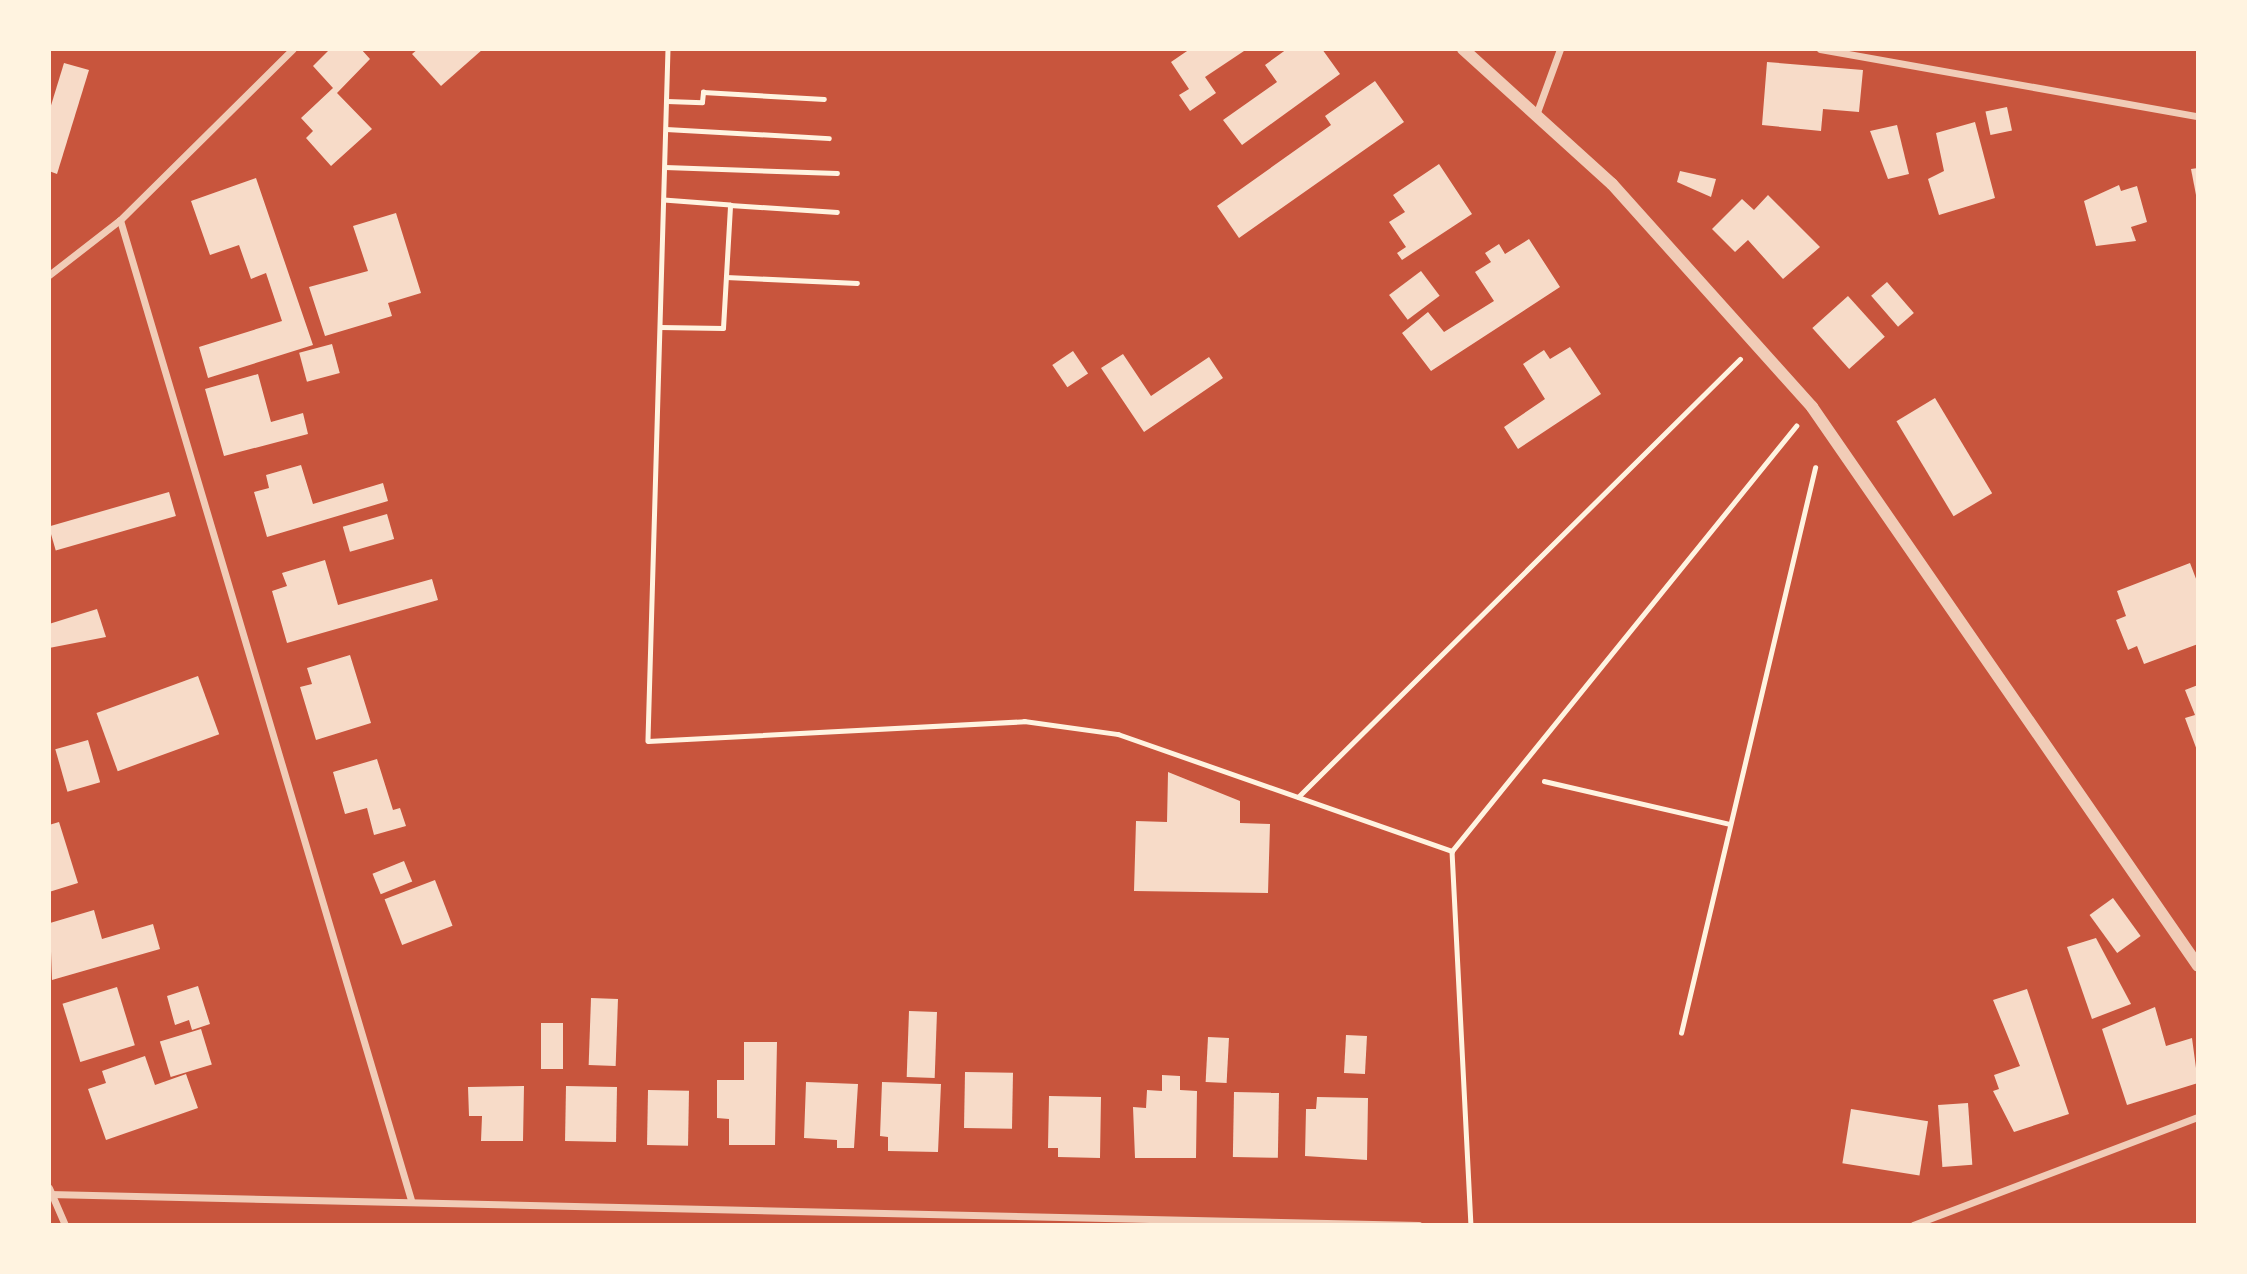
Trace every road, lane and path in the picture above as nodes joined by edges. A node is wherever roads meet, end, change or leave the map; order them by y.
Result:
1 (293, 49) edge
2 (668, 49) edge
3 (1462, 49) edge
4 (1560, 49) edge
5 (1820, 49) edge
6 (824, 99) dead end
7 (667, 102) junction
8 (1536, 115) junction
9 (2198, 116) edge
10 (666, 128) junction
11 (829, 138) dead end
12 (665, 167) junction
13 (837, 173) dead end
14 (664, 200) junction
15 (730, 205) junction
16 (837, 212) dead end
17 (120, 220) junction
18 (49, 275) edge
19 (726, 277) junction
20 (857, 284) dead end
21 (660, 327) junction
22 (1758, 341) junction
23 (1812, 407) junction
24 (1815, 468) dead end
25 (1544, 781) dead end
26 (1297, 797) junction
27 (1730, 824) junction
28 (1452, 851) junction
29 (2198, 967) edge
30 (1681, 1033) dead end
31 (2198, 1117) edge
32 (50, 1192) edge
33 (411, 1200) junction
34 (65, 1225) edge
35 (1419, 1225) edge
36 (1471, 1225) edge
37 (1913, 1225) edge

1 - 17 street
2 - 7 path
3 - 8 street
4 - 8 street
5 - 9 street
6 - 7 path
7 - 10 path
8 - 22 street
10 - 11 path
10 - 12 path
12 - 13 path
12 - 14 path
14 - 15 path
14 - 21 path
15 - 16 path
15 - 19 path
17 - 18 street
17 - 33 street
19 - 20 path
19 - 21 path
21 - 26 path
22 - 23 street
22 - 26 path
23 - 28 path
23 - 29 street
24 - 27 path
25 - 27 path
26 - 28 path
27 - 30 path
28 - 36 path
31 - 37 street
32 - 33 street
32 - 34 street
33 - 35 street

